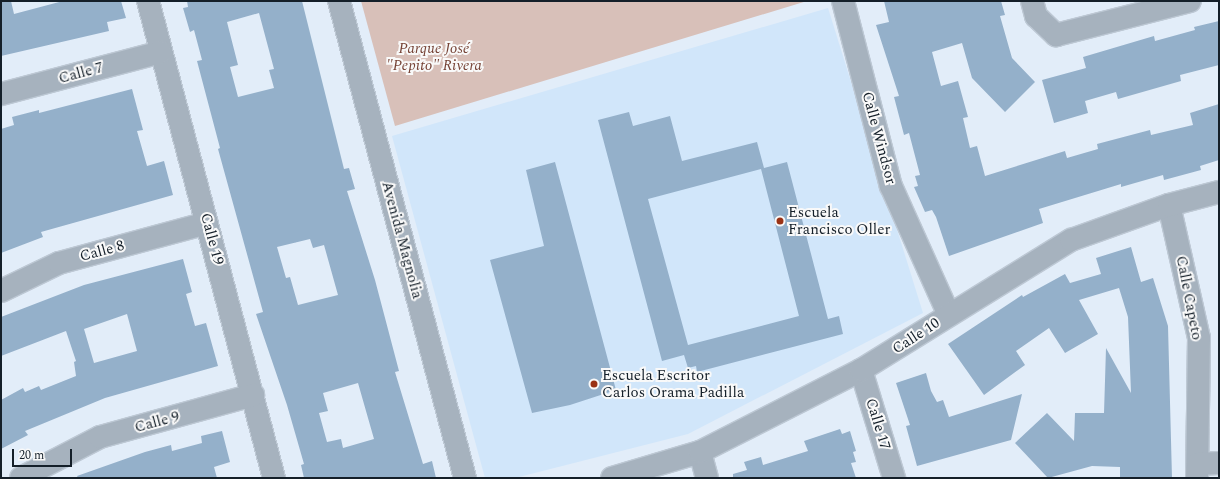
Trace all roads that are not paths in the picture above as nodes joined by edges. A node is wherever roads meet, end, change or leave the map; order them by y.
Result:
1 (148, 1) edge
2 (339, 1) edge
3 (842, 1) edge
4 (1032, 1) edge
5 (1190, 1) edge
6 (161, 52) junction
7 (1, 94) edge
8 (1219, 192) edge
9 (1169, 205) junction
10 (208, 223) junction
11 (1, 291) edge
12 (949, 315) junction
13 (861, 370) junction
14 (253, 395) junction
15 (700, 452) junction
16 (1205, 468) edge
17 (21, 478) edge
18 (274, 478) edge
19 (464, 478) edge
20 (612, 478) edge
21 (707, 478) edge
22 (894, 478) edge

1 - 6 street, Calle 19
2 - 19 street, Avenida Magnolia
3 - 12 street, Calle Windsor
4 - 5 street
6 - 7 street, Calle 7
6 - 10 street, Calle 19
8 - 9 street, Calle 10
9 - 12 street, Calle 10
9 - 16 street, Calle Capeto
10 - 11 street, Calle 8
10 - 14 street, Calle 19
12 - 13 street, Calle 10
13 - 15 street, Calle 10
13 - 22 street, Calle 17
14 - 17 street, Calle 9
14 - 18 street, Calle 19
15 - 20 street, Calle 10
15 - 21 street

